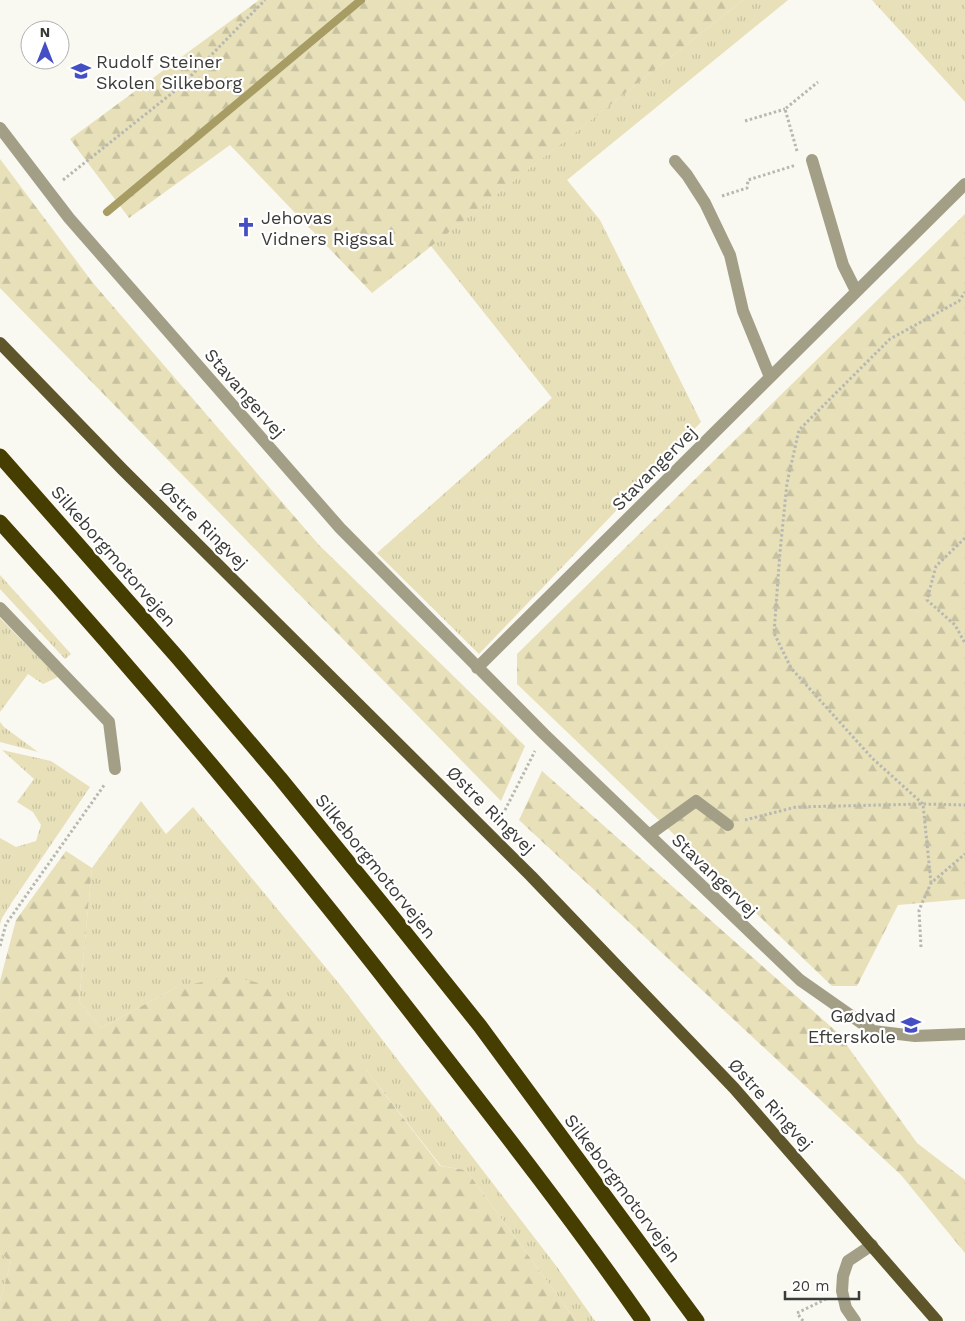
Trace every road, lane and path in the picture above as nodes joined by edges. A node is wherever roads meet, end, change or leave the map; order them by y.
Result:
1 (265, 0) edge
2 (818, 82) dead end
3 (784, 109) junction
4 (745, 121) dead end
5 (0, 128) edge
6 (675, 161) dead end
7 (806, 162) junction
8 (965, 184) edge
9 (47, 192) junction
10 (705, 202) junction
11 (856, 292) junction
12 (965, 292) edge
13 (0, 343) edge
14 (770, 377) junction
15 (0, 456) edge
16 (0, 522) edge
17 (965, 538) edge
18 (0, 608) edge
19 (965, 643) edge
20 (477, 668) junction
21 (544, 734) junction
22 (115, 769) joint
23 (923, 804) junction
24 (965, 805) edge
25 (728, 825) joint
26 (486, 830) junction
27 (649, 835) junction
28 (965, 854) edge
29 (930, 883) junction
30 (0, 946) edge
31 (921, 946) dead end
32 (965, 1034) edge
33 (872, 1245) junction
34 (842, 1291) junction
35 (643, 1321) edge
36 (697, 1321) edge
37 (803, 1321) edge
38 (855, 1321) edge
39 (937, 1321) edge

1 - 9 path
2 - 3 path
3 - 4 path
3 - 7 path
5 - 9 street, Stavangervej
6 - 10 street
7 - 10 path
7 - 11 street
8 - 11 street, Stavangervej
9 - 20 street, Stavangervej
10 - 14 street
11 - 14 street, Stavangervej
12 - 23 path
13 - 26 main road, Østre Ringvej
14 - 20 street, Stavangervej
15 - 36 highway, Silkeborgmotorvejen
16 - 35 highway
17 - 19 path
18 - 22 street
20 - 21 street, Stavangervej
21 - 26 path
21 - 27 street, Stavangervej
22 - 30 path
23 - 24 path
23 - 25 path
23 - 29 path
25 - 27 street
26 - 33 main road, Østre Ringvej
27 - 32 street, Stavangervej
28 - 29 path
29 - 31 path
33 - 34 street
33 - 39 main road, Østre Ringvej
34 - 37 path
34 - 38 street

